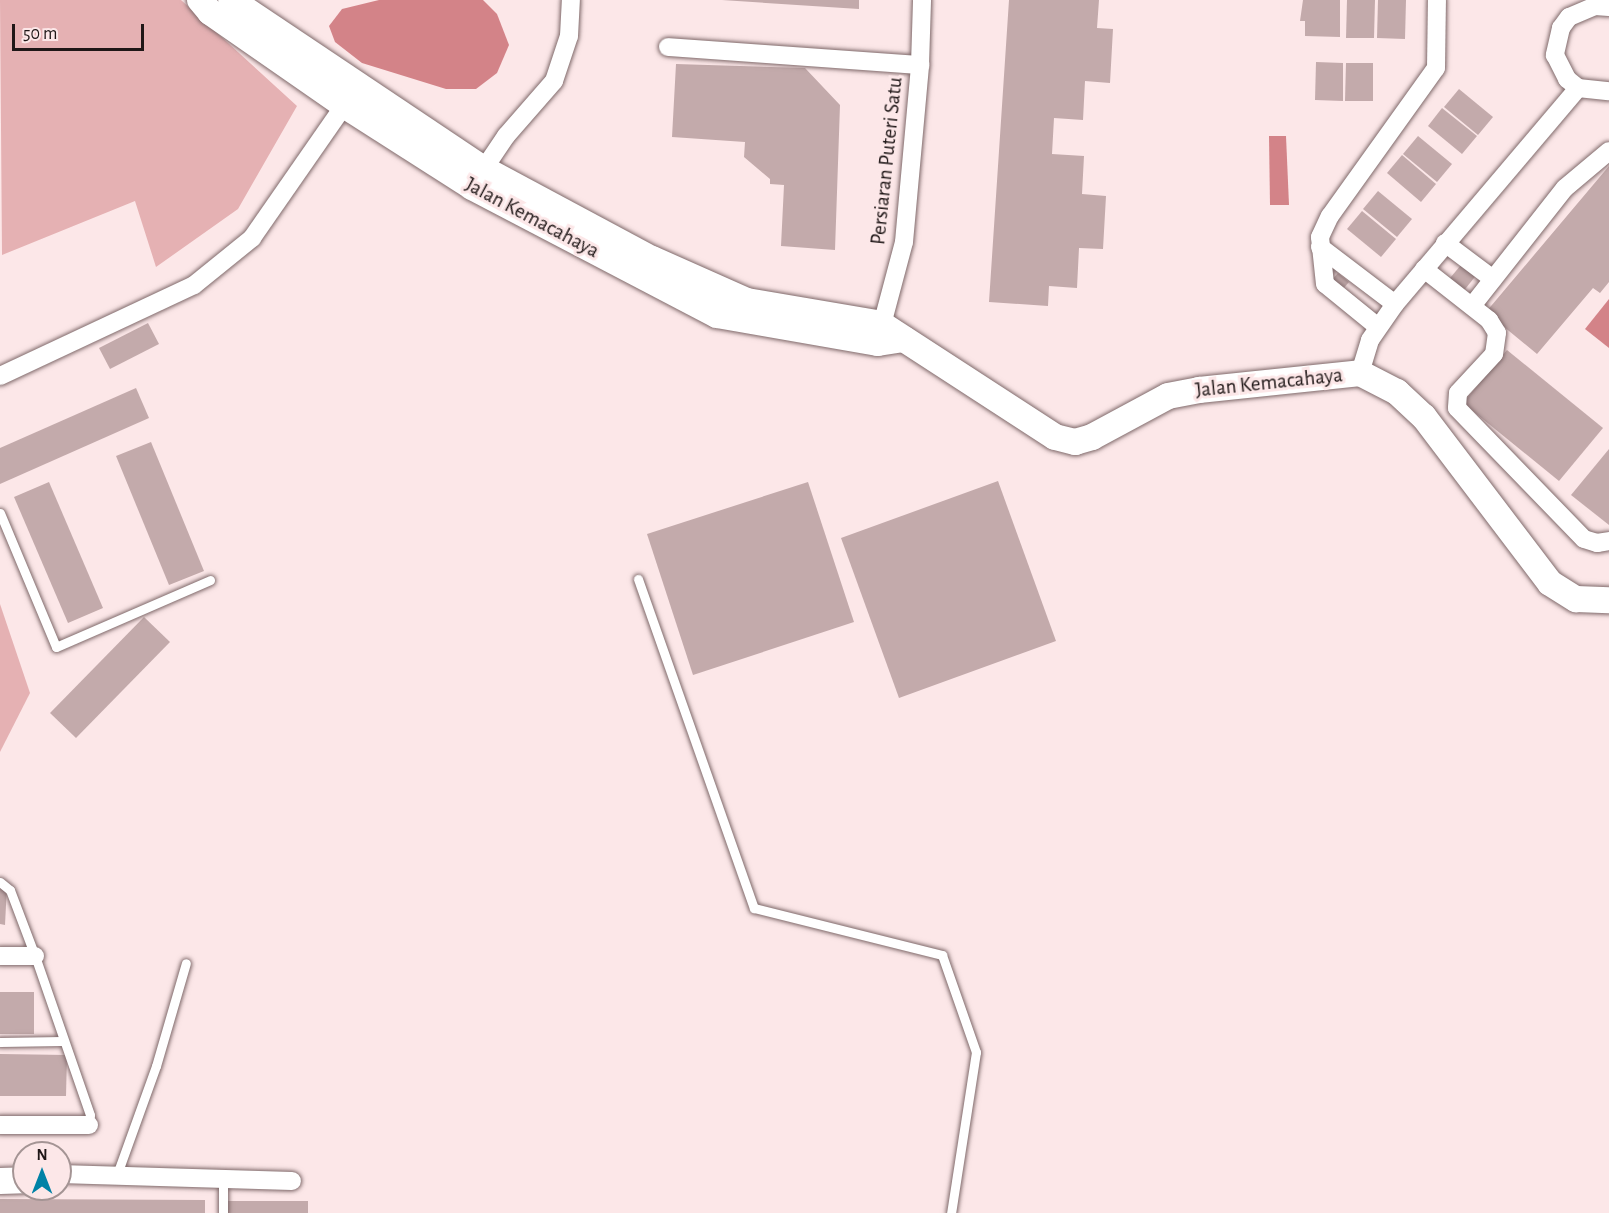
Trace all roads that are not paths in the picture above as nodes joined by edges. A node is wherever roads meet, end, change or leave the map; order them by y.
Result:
1 (201, 0) edge
2 (231, 0) edge
3 (571, 0) edge
4 (922, 0) edge
5 (1437, 0) edge
6 (1609, 7) edge
7 (668, 47) dead end
8 (920, 65) junction
9 (1578, 88) junction
10 (1609, 91) edge
11 (350, 96) junction
12 (1609, 151) edge
13 (477, 178) junction
14 (1445, 243) junction
15 (1320, 247) junction
16 (1424, 269) junction
17 (1493, 279) junction
18 (1395, 304) junction
19 (1472, 306) junction
20 (1378, 327) junction
21 (879, 334) junction
22 (1360, 373) junction
23 (0, 376) edge
24 (0, 513) edge
25 (1609, 541) edge
26 (638, 579) dead end
27 (210, 580) dead end
28 (1609, 600) edge
29 (0, 882) edge
30 (0, 956) edge
31 (35, 956) junction
32 (186, 963) dead end
33 (62, 1041) junction
34 (0, 1042) edge
35 (0, 1125) edge
36 (89, 1125) joint
37 (72, 1175) edge
38 (116, 1177) junction
39 (223, 1180) junction
40 (292, 1181) dead end
41 (223, 1213) edge
42 (951, 1213) edge

1 - 11 street, Jalan Kemacahaya
2 - 11 street, Jalan Kemacahaya
3 - 13 street
4 - 8 street, Persiaran Puteri Satu
5 - 15 street
6 - 9 street
7 - 8 street
8 - 21 street, Persiaran Puteri Satu
9 - 10 street
9 - 14 street
11 - 13 street, Jalan Kemacahaya
11 - 23 street
12 - 17 street
13 - 21 street, Jalan Kemacahaya
14 - 16 street
14 - 17 street
15 - 18 street
15 - 20 street
16 - 18 street
16 - 19 street
17 - 19 street
18 - 20 street
19 - 25 street
20 - 22 street
21 - 22 street, Jalan Kemacahaya
22 - 28 street, Jalan Kemacahaya
24 - 27 lane
26 - 42 lane
29 - 31 lane
30 - 31 street
31 - 33 lane
32 - 38 lane
33 - 34 lane
33 - 36 lane
35 - 36 street
37 - 38 street
38 - 39 street
39 - 40 street
39 - 41 lane

